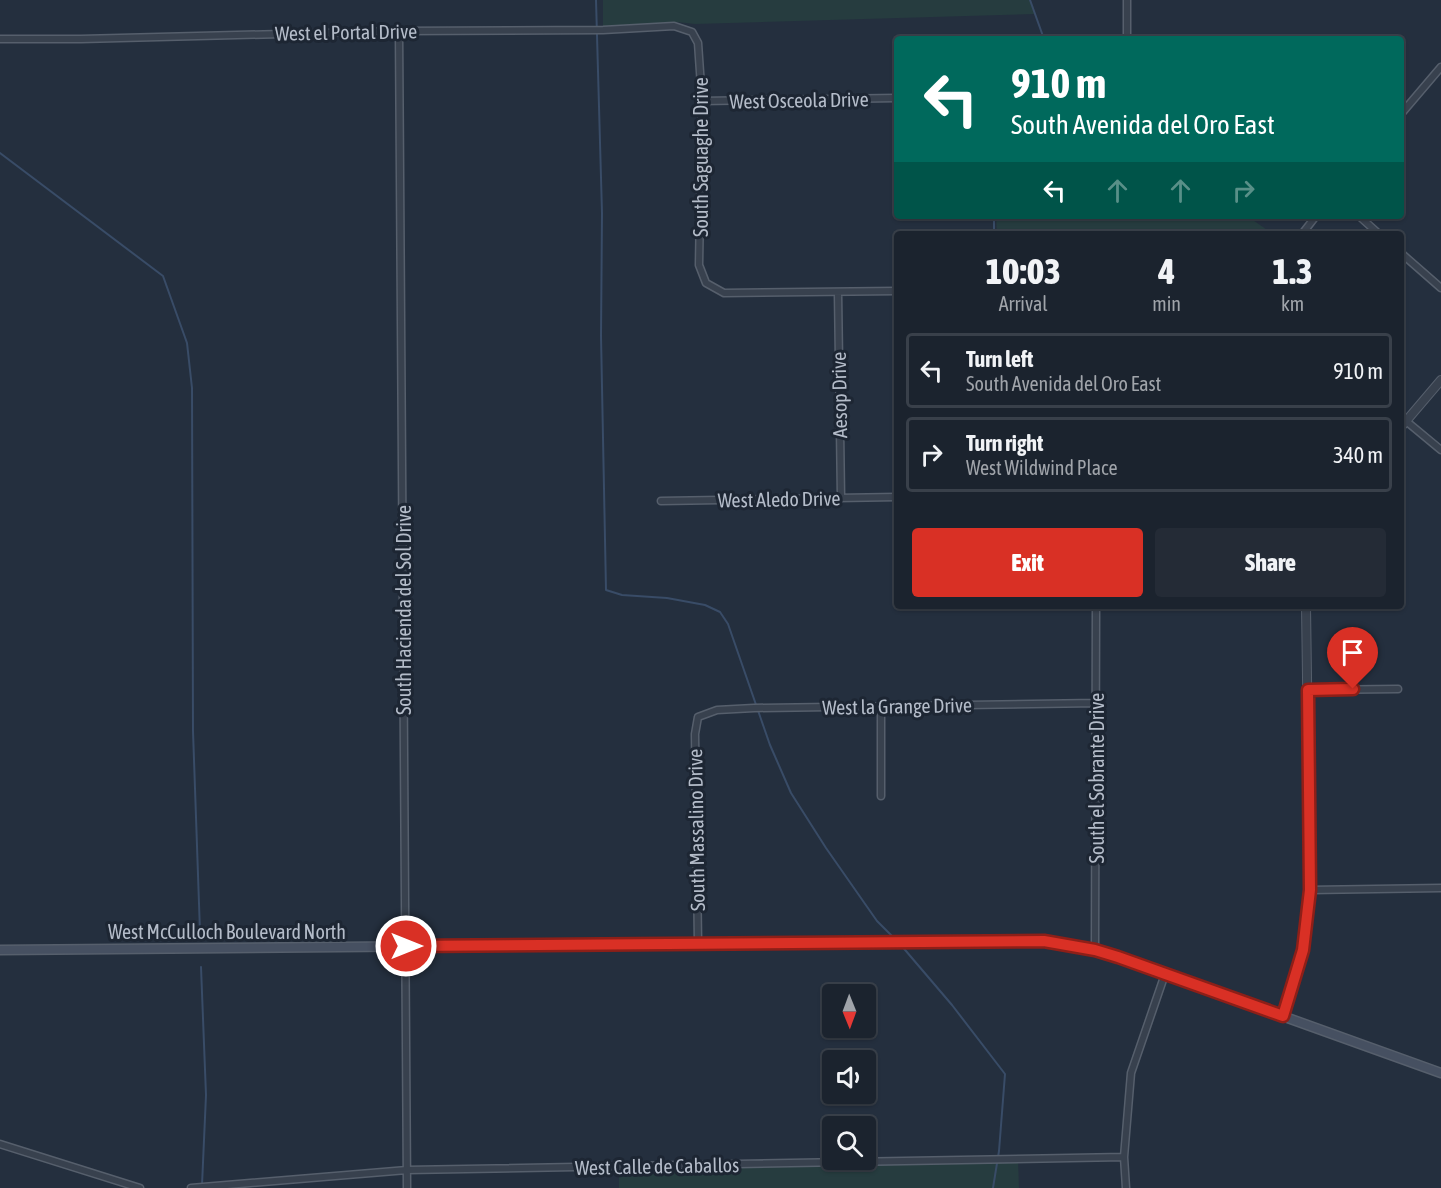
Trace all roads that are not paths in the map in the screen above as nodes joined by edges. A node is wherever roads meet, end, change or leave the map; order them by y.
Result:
1 (1127, 0) edge
2 (399, 31) junction
3 (692, 32) joint
4 (1127, 36) edge
5 (0, 39) edge
6 (1441, 67) edge
7 (894, 98) edge
8 (702, 101) junction
9 (1404, 110) edge
10 (1314, 219) edge
11 (1362, 219) edge
12 (1304, 231) edge
13 (1376, 231) edge
14 (1404, 256) edge
15 (1441, 288) edge
16 (894, 291) edge
17 (838, 293) junction
18 (1441, 380) edge
19 (1404, 423) edge
20 (1404, 425) edge
21 (1441, 450) edge
22 (894, 497) edge
23 (841, 498) junction
24 (661, 501) dead end
25 (1096, 609) edge
26 (1306, 609) edge
27 (1398, 689) dead end
28 (1308, 690) junction
29 (1097, 704) junction
30 (881, 706) junction
31 (698, 717) joint
32 (881, 796) dead end
33 (1441, 888) edge
34 (1310, 890) junction
35 (698, 943) junction
36 (406, 946) junction
37 (0, 950) edge
38 (1095, 950) junction
39 (1166, 974) junction
40 (1283, 1016) junction
41 (1441, 1073) edge
42 (0, 1144) edge
43 (1124, 1157) junction
44 (407, 1170) junction
45 (140, 1188) edge
46 (191, 1188) edge
47 (407, 1188) edge
48 (1126, 1188) edge

1 - 4 street
2 - 3 street, West el Portal Drive
2 - 5 street, West el Portal Drive
2 - 36 street, South Hacienda del Sol Drive
3 - 8 street, South Saguaghe Drive
6 - 9 street
7 - 8 street, West Osceola Drive
8 - 17 street, South Saguaghe Drive
10 - 12 street
11 - 13 street
14 - 15 street
16 - 17 street
17 - 23 street, Aesop Drive
18 - 19 street
20 - 21 street
22 - 23 street, West Aledo Drive
23 - 24 street, West Aledo Drive
25 - 29 street, South el Sobrante Drive
26 - 28 street
27 - 28 street
28 - 34 street
29 - 30 street, West la Grange Drive
29 - 38 street, South el Sobrante Drive
30 - 31 street, West la Grange Drive
30 - 32 street
31 - 35 street, South Massalino Drive
33 - 34 street
34 - 40 street
35 - 36 main road, West McCulloch Boulevard North
35 - 38 main road, West McCulloch Boulevard North
36 - 37 main road, West McCulloch Boulevard North
36 - 44 street, South Hacienda del Sol Drive
38 - 39 main road, West McCulloch Boulevard North
39 - 40 main road, West McCulloch Boulevard North
39 - 43 street
40 - 41 main road, West McCulloch Boulevard North
42 - 45 street
43 - 44 street, West Calle de Caballos
43 - 48 street
44 - 46 street, West Calle de Caballos
44 - 47 street, South Hacienda del Sol Drive

